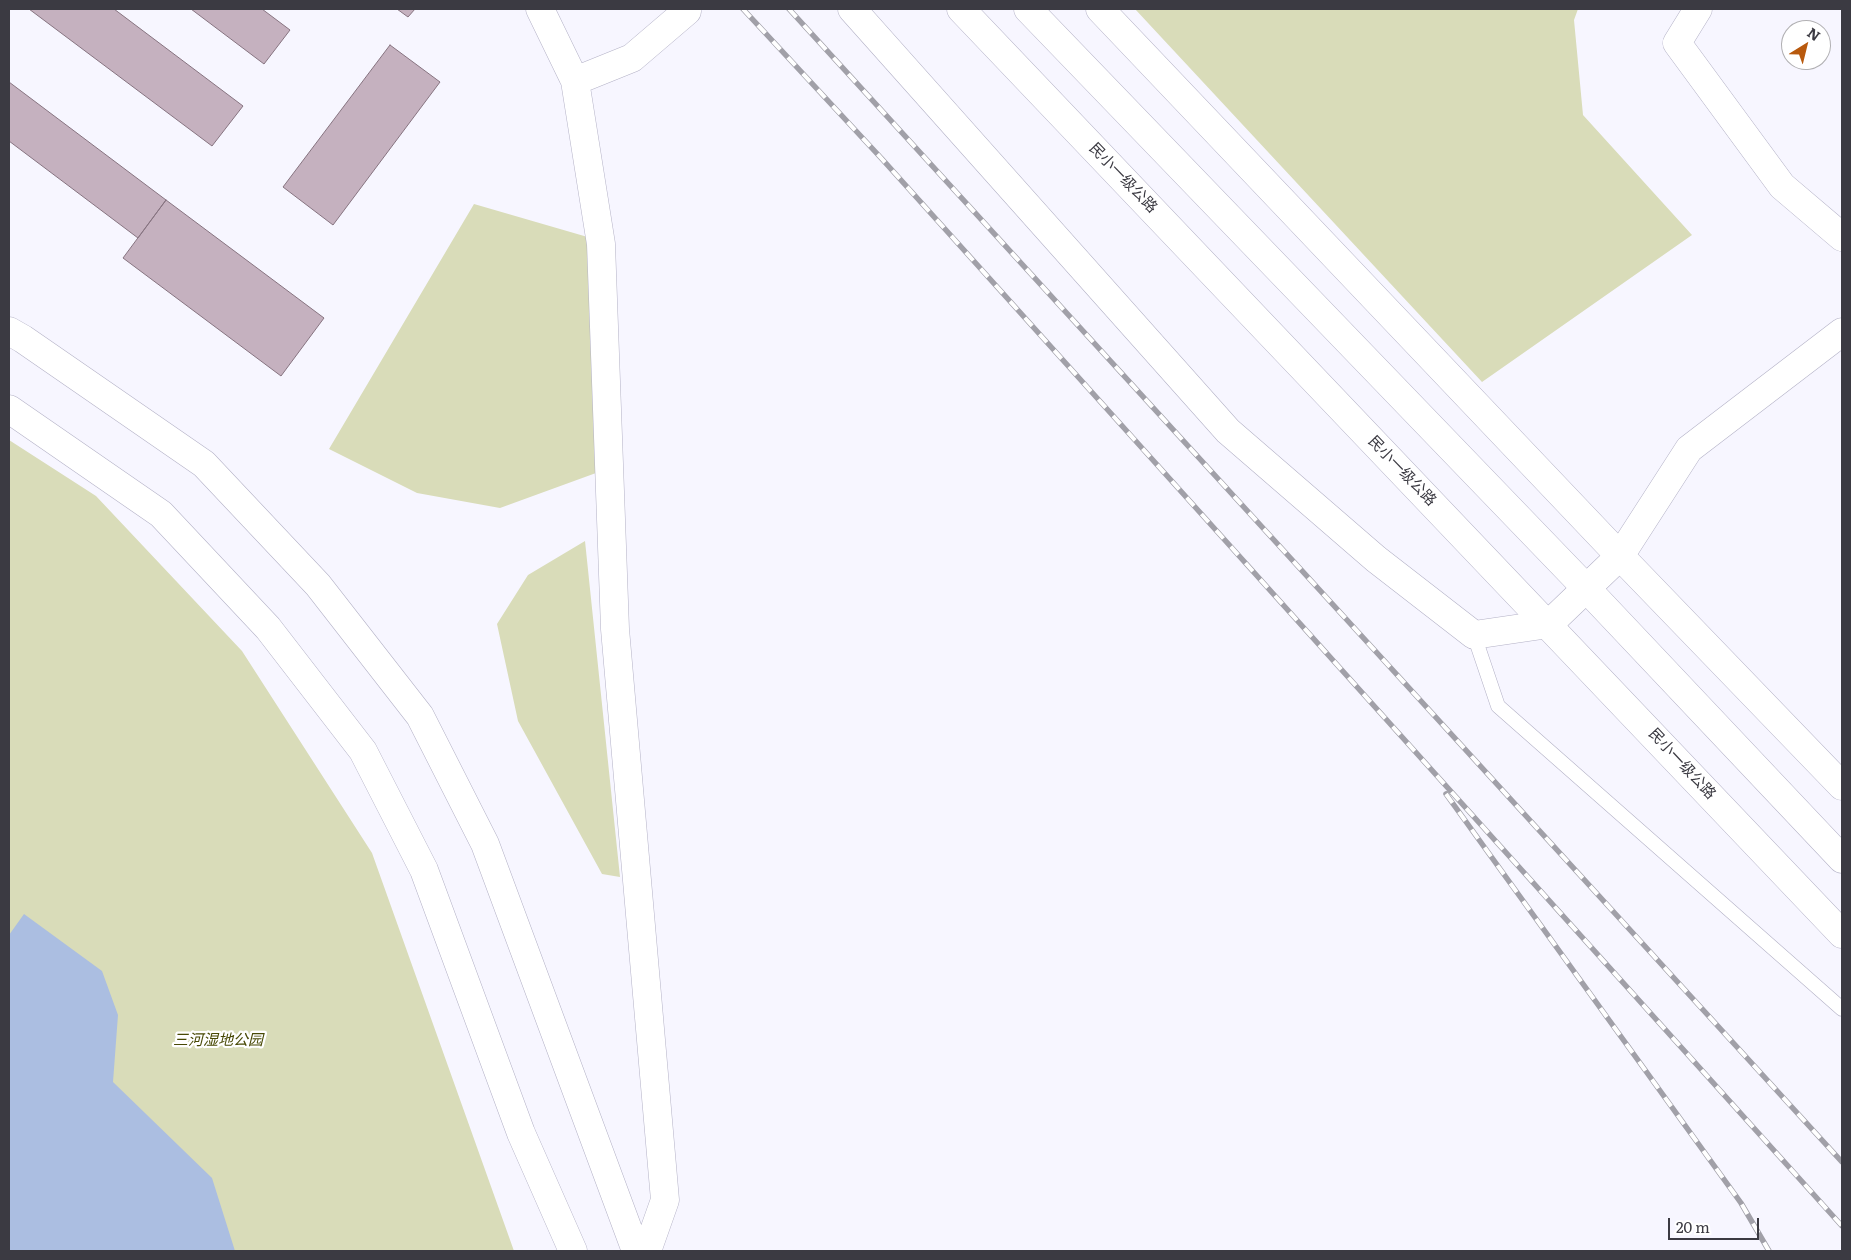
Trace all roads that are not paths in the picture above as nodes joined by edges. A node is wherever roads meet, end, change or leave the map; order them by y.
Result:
1 (540, 9) edge
2 (852, 9) edge
3 (961, 9) edge
4 (1028, 9) edge
5 (1100, 9) edge
6 (1698, 9) edge
7 (687, 11) dead end
8 (575, 81) junction
9 (1842, 236) edge
10 (9, 331) edge
11 (1842, 332) edge
12 (9, 409) edge
13 (1620, 556) junction
14 (1586, 588) junction
15 (1549, 624) junction
16 (1474, 635) junction
17 (1842, 786) edge
18 (1842, 858) edge
19 (1842, 934) edge
20 (1842, 1009) edge
21 (573, 1251) edge
22 (636, 1251) edge
23 (647, 1251) edge

1 - 8 main road
2 - 16 main road
3 - 15 main road, 民小一级公路
4 - 14 main road
5 - 13 main road
6 - 9 main road
7 - 8 main road
8 - 23 main road
10 - 22 main road
11 - 13 main road
12 - 21 main road
13 - 14 main road
13 - 17 main road
14 - 15 main road
14 - 18 main road
15 - 16 main road
15 - 19 main road, 民小一级公路
16 - 20 lane

